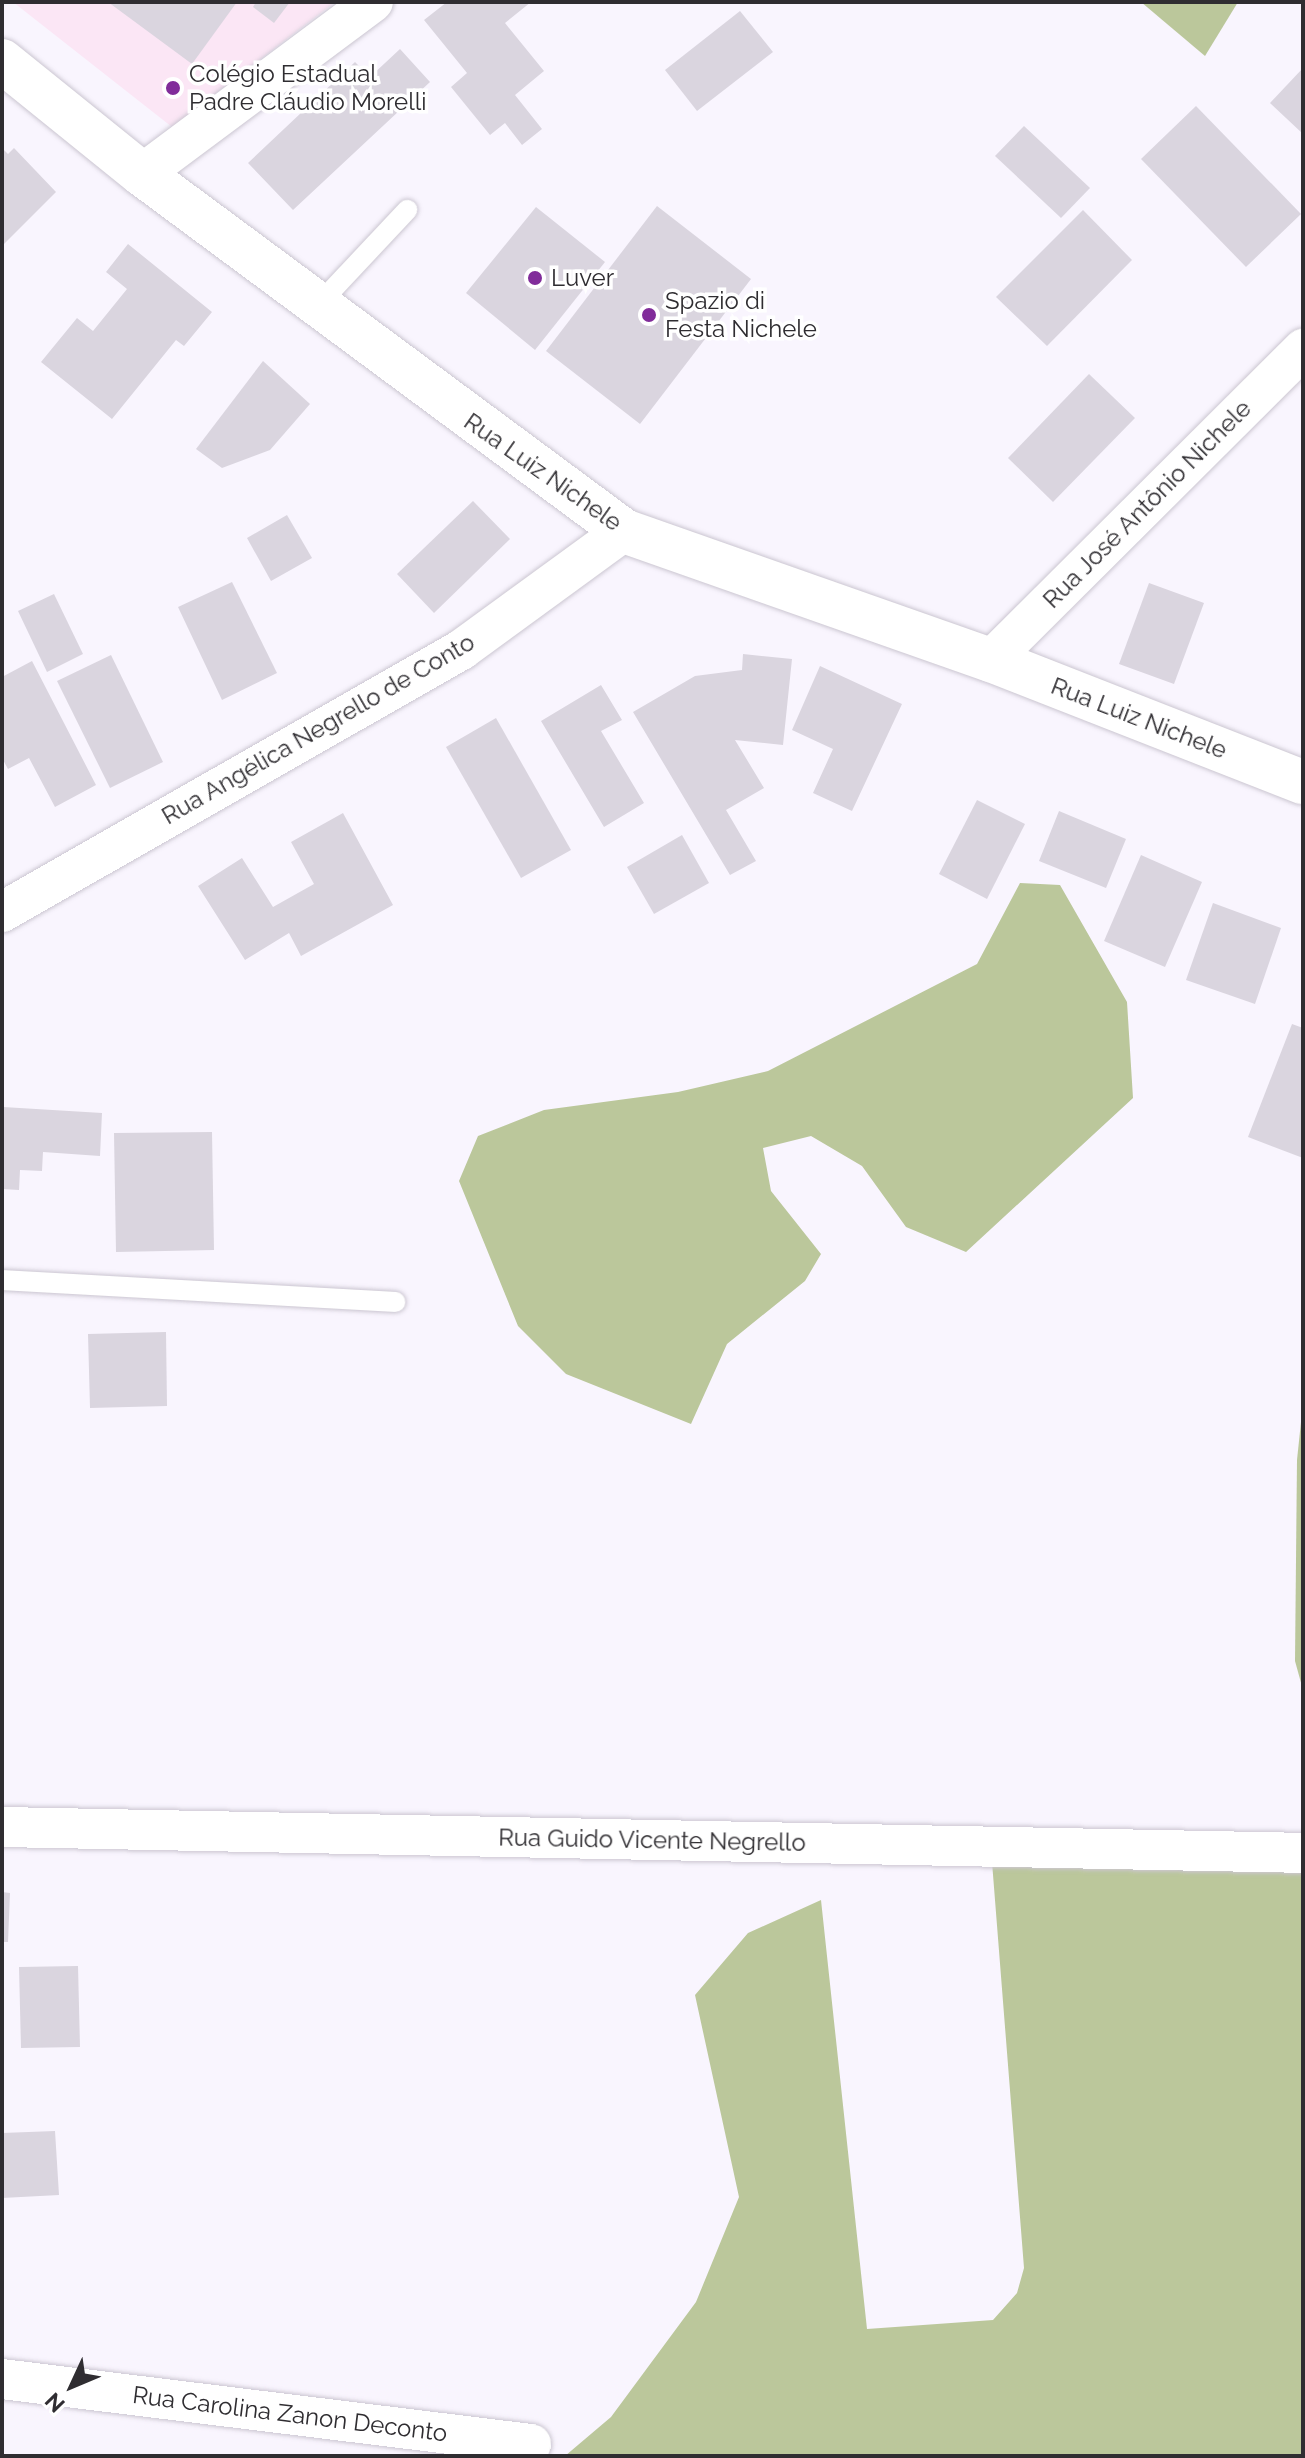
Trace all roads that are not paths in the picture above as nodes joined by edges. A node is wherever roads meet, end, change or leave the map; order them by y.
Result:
1 (373, 2) edge
2 (2, 61) edge
3 (142, 174) junction
4 (407, 210) dead end
5 (317, 306) junction
6 (1303, 349) edge
7 (624, 531) junction
8 (991, 660) junction
9 (1303, 782) edge
10 (2, 912) edge
11 (2, 1280) edge
12 (395, 1302) dead end
13 (2, 1827) edge
14 (1303, 1853) edge
15 (2, 2379) edge
16 (531, 2444) dead end

1 - 3 street
2 - 3 street, Rua Luiz Nichele
3 - 5 street, Rua Luiz Nichele
4 - 5 lane
5 - 7 street, Rua Luiz Nichele
6 - 8 street, Rua José Antônio Nichele
7 - 8 street, Rua Luiz Nichele
7 - 10 street, Rua Angélica Negrello de Conto
8 - 9 street, Rua Luiz Nichele
11 - 12 lane
13 - 14 street, Rua Guido Vicente Negrello
15 - 16 street, Rua Carolina Zanon Deconto

